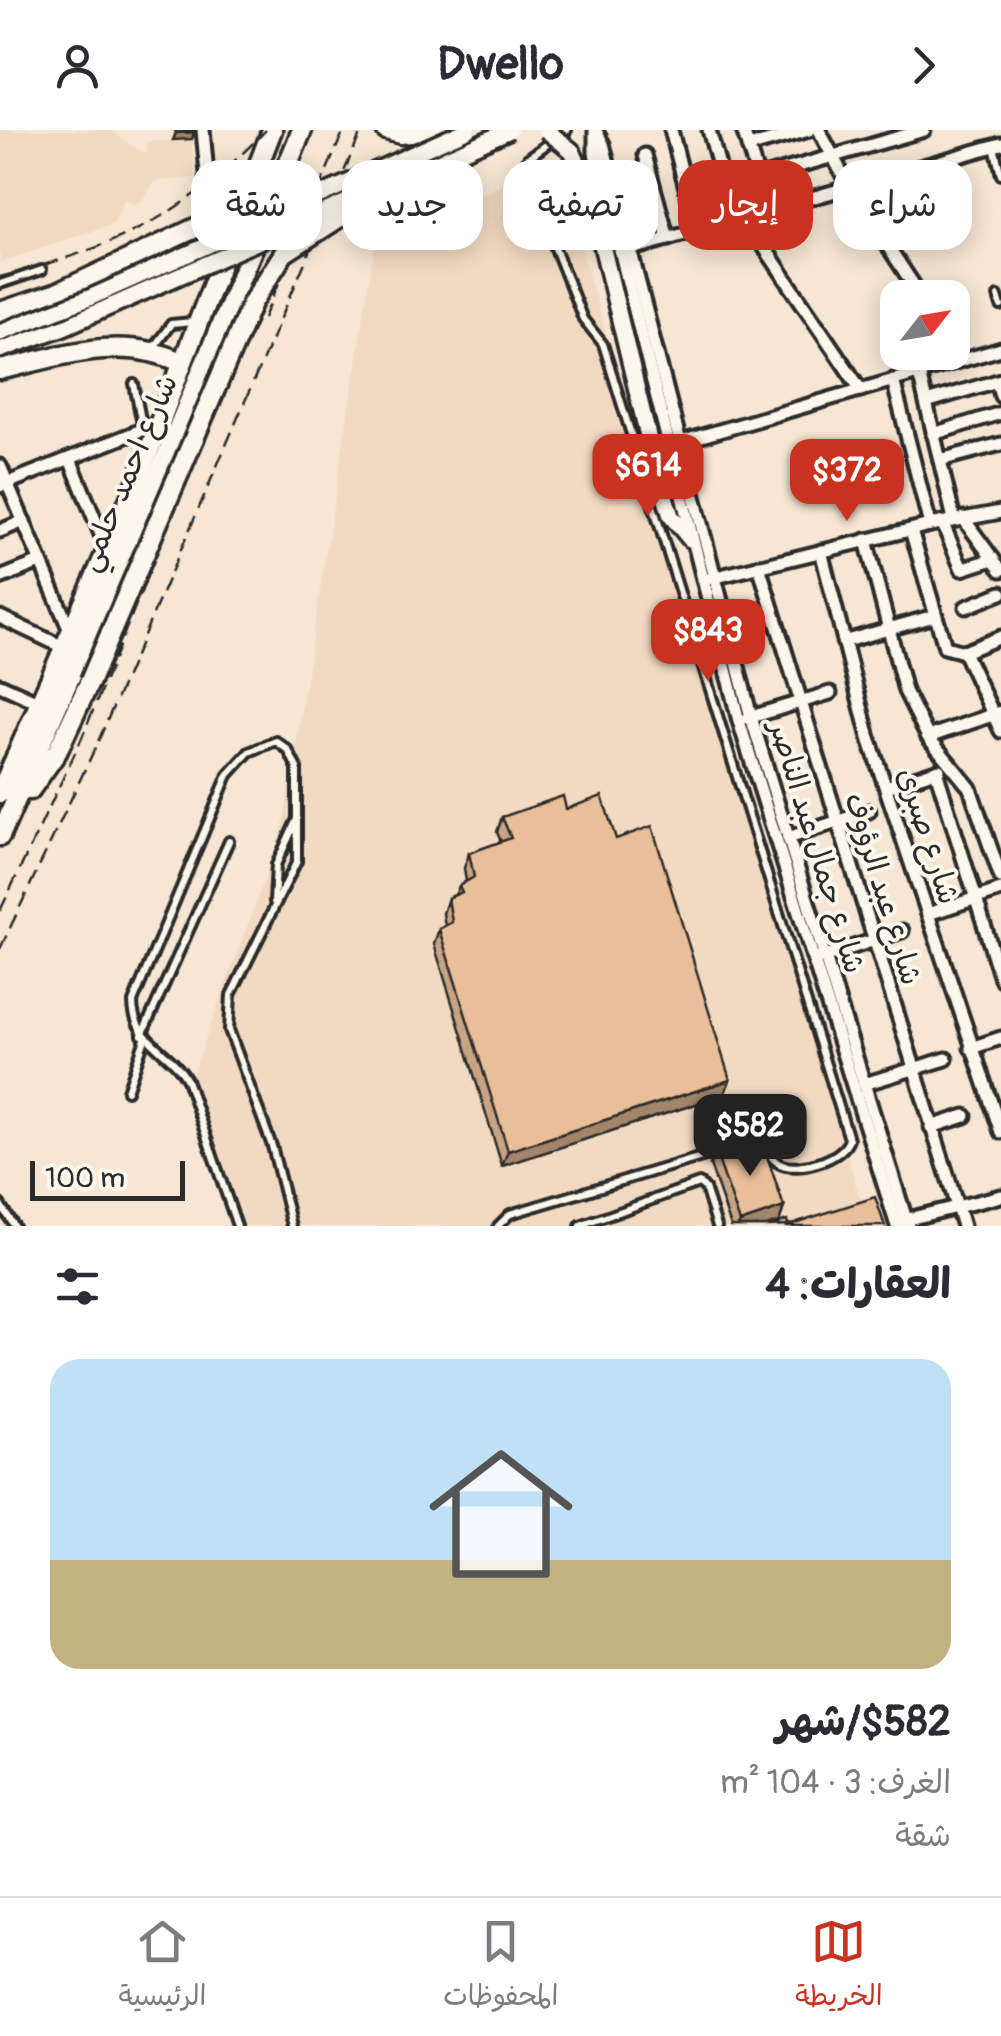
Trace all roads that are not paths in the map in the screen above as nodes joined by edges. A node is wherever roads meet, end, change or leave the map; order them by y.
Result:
1 (203, 130) edge
2 (272, 130) edge
3 (302, 130) edge
4 (386, 130) edge
5 (440, 130) edge
6 (467, 130) edge
7 (510, 130) edge
8 (546, 130) edge
9 (567, 130) edge
10 (595, 130) edge
11 (672, 130) edge
12 (709, 130) edge
13 (743, 130) edge
14 (809, 130) edge
15 (819, 130) edge
16 (924, 130) edge
17 (998, 130) edge
18 (999, 143) edge
19 (748, 147) junction
20 (645, 155) dead end
21 (833, 156) junction
22 (206, 160) edge
23 (259, 160) edge
24 (289, 160) edge
25 (442, 160) edge
26 (608, 160) edge
27 (680, 160) edge
28 (719, 160) edge
29 (835, 160) edge
30 (941, 160) edge
31 (1001, 176) edge
32 (342, 204) edge
33 (342, 216) edge
34 (191, 227) edge
35 (678, 236) edge
36 (668, 239) junction
37 (658, 242) edge
38 (223, 250) edge
39 (250, 250) edge
40 (632, 250) edge
41 (761, 250) edge
42 (890, 250) edge
43 (42, 270) dead end
44 (910, 280) edge
45 (0, 284) edge
46 (998, 296) dead end
47 (1001, 306) edge
48 (0, 312) edge
49 (195, 322) junction
50 (0, 332) edge
51 (1001, 349) edge
52 (0, 350) edge
53 (151, 350) junction
54 (970, 358) edge
55 (180, 362) junction
56 (0, 370) edge
57 (928, 370) edge
58 (918, 373) junction
59 (893, 380) junction
60 (999, 380) edge
61 (134, 384) dead end
62 (861, 390) junction
63 (1001, 396) edge
64 (926, 402) junction
65 (1001, 413) edge
66 (151, 426) junction
67 (934, 434) junction
68 (680, 442) junction
69 (1001, 444) edge
70 (666, 446) junction
71 (70, 459) junction
72 (940, 460) junction
73 (0, 466) edge
74 (4, 485) edge
75 (1001, 512) edge
76 (24, 520) junction
77 (947, 521) junction
78 (910, 530) junction
79 (0, 531) edge
80 (690, 539) junction
81 (866, 540) junction
82 (107, 549) junction
83 (821, 551) junction
84 (992, 558) junction
85 (40, 562) junction
86 (759, 566) junction
87 (1001, 570) edge
88 (715, 577) junction
89 (0, 578) edge
90 (702, 580) junction
91 (1001, 593) edge
92 (966, 607) dead end
93 (934, 616) junction
94 (0, 618) edge
95 (887, 630) junction
96 (1001, 637) edge
97 (68, 641) junction
98 (843, 642) junction
99 (964, 652) junction
100 (0, 685) edge
101 (830, 692) dead end
102 (799, 702) junction
103 (40, 703) junction
104 (997, 713) edge
105 (745, 719) junction
106 (1001, 731) edge
107 (928, 737) junction
108 (952, 766) junction
109 (936, 771) junction
110 (886, 787) junction
111 (0, 793) edge
112 (14, 810) junction
113 (869, 811) dead end
114 (299, 816) junction
115 (835, 822) junction
116 (0, 836) edge
117 (788, 838) junction
118 (230, 841) dead end
119 (1001, 878) edge
120 (1001, 890) edge
121 (976, 898) junction
122 (274, 903) junction
123 (928, 914) junction
124 (902, 931) dead end
125 (872, 941) junction
126 (818, 958) junction
127 (1001, 979) edge
128 (144, 1037) junction
129 (1001, 1038) edge
130 (971, 1048) junction
131 (946, 1058) dead end
132 (913, 1069) junction
133 (864, 1084) junction
134 (127, 1092) dead end
135 (965, 1116) dead end
136 (932, 1127) junction
137 (1001, 1132) edge
138 (748, 1142) edge
139 (729, 1148) edge
140 (1001, 1196) edge
141 (0, 1204) edge
142 (957, 1207) junction
143 (902, 1223) edge
144 (14, 1226) edge
145 (237, 1226) edge
146 (292, 1226) edge
147 (498, 1226) edge
148 (580, 1226) edge
149 (716, 1226) edge
150 (963, 1226) edge

1 - 22 street
2 - 23 main road, شارع احمد حلمي
3 - 24 main road, شارع احمد حلمي
4 - 5 main road
6 - 50 main road, bridge
7 - 25 main road, bridge
8 - 80 main road, bridge
9 - 138 lane
10 - 26 street, شارع جمال عبد الناصر
10 - 70 street, شارع جمال عبد الناصر
11 - 27 street
12 - 28 street
13 - 19 street
14 - 19 street
15 - 21 street
16 - 21 street
17 - 18 street
18 - 30 street
18 - 31 lane
19 - 21 street
20 - 36 street
21 - 29 street
32 - 52 main road, bridge
33 - 112 main road, bridge
34 - 48 main road
35 - 36 street
36 - 37 street
38 - 49 main road, شارع احمد حلمي
39 - 112 main road, شارع احمد حلمي
40 - 68 street, شارع جمال عبد الناصر
41 - 62 street
42 - 44 street
43 - 45 lane
46 - 47 lane
49 - 53 lane
49 - 55 main road, شارع احمد حلمي
51 - 54 street
53 - 55 main road
53 - 56 main road
55 - 66 main road, شارع احمد حلمي
57 - 58 street
58 - 59 street
58 - 64 street
59 - 62 street
59 - 77 street
60 - 63 street
60 - 64 street
61 - 66 lane
62 - 68 street
64 - 67 street
65 - 67 street
66 - 71 street
66 - 82 main road, شارع احمد حلمي
67 - 72 street
68 - 70 street
68 - 88 street, شارع جمال عبد الناصر
69 - 72 street
70 - 80 street, شارع جمال عبد الناصر
71 - 74 street
71 - 82 street
72 - 77 street
73 - 74 street
74 - 76 street
75 - 77 street
76 - 79 street
76 - 85 street
77 - 78 street
77 - 84 street
77 - 84 street
78 - 81 street
78 - 93 street
80 - 90 street, شارع جمال عبد الناصر
81 - 83 street
81 - 95 street
82 - 97 main road, شارع احمد حلمي
83 - 86 street
83 - 98 street, شارع صبرى
84 - 87 street
85 - 89 street
85 - 97 street
86 - 88 street
86 - 102 street, شارع عبد الرؤوف
88 - 90 street
88 - 105 street, شارع جمال عبد الناصر
90 - 105 street, شارع جمال عبد الناصر
91 - 92 street
93 - 95 street
93 - 99 street
94 - 97 street
95 - 98 street
95 - 107 street
96 - 99 street
97 - 103 main road, شارع احمد حلمي
98 - 110 street, شارع صبرى
99 - 104 street
100 - 103 street
101 - 102 street
102 - 105 street
102 - 115 street, شارع عبد الرؤوف
103 - 111 main road, شارع احمد حلمي
104 - 106 street
104 - 107 street
105 - 117 street, شارع جمال عبد الناصر
105 - 126 street, شارع جمال عبد الناصر
107 - 108 street
108 - 109 street
108 - 119 street
109 - 110 street
109 - 121 street
110 - 123 street, شارع صبرى
112 - 116 main road, شارع احمد حلمي
113 - 115 street
114 - 122 lane
114 - 122 lane
114 - 128 lane
115 - 117 street
115 - 125 street, شارع عبد الرؤوف
117 - 126 street, شارع جمال عبد الناصر
118 - 128 lane
120 - 121 street
121 - 123 street
121 - 127 street
122 - 146 lane
123 - 130 street, شارع صبرى
124 - 125 street
125 - 126 street
125 - 132 street, شارع عبد الرؤوف
126 - 133 street, شارع جمال عبد الناصر
126 - 143 street, شارع جمال عبد الناصر
128 - 134 lane
128 - 145 lane
129 - 130 street
130 - 137 street, شارع صبرى
131 - 132 street
132 - 133 street
132 - 136 street, شارع عبد الرؤوف
133 - 143 street, شارع جمال عبد الناصر
135 - 136 street
136 - 142 street, شارع عبد الرؤوف
139 - 147 lane
140 - 142 street
141 - 144 lane
142 - 143 street
142 - 150 street, شارع عبد الرؤوف
148 - 149 lane

